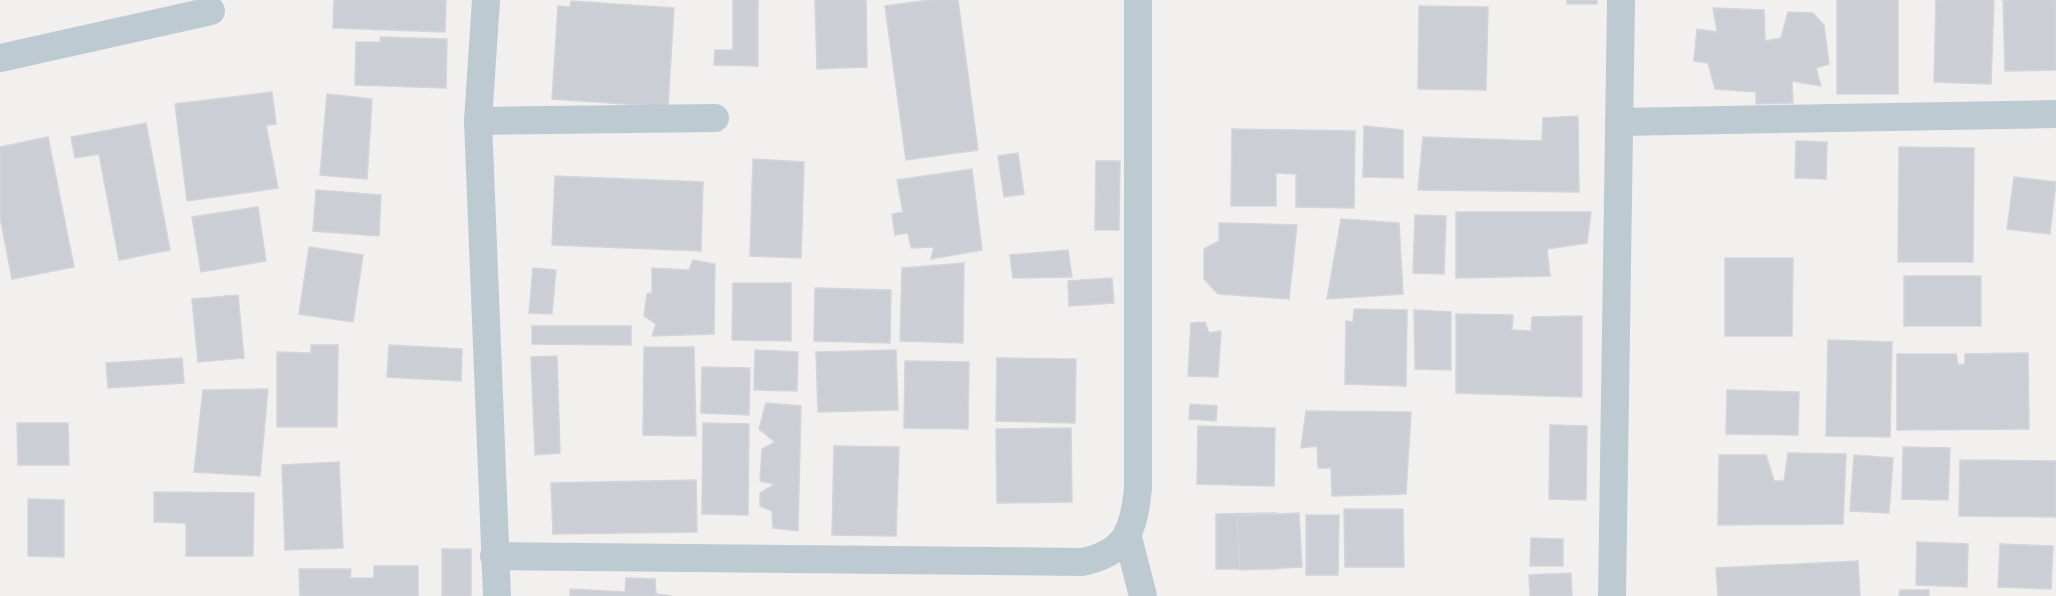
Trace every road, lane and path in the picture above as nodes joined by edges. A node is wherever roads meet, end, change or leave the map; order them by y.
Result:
1 (486, 0) edge
2 (1138, 0) edge
3 (1621, 0) edge
4 (211, 11) dead end
5 (0, 58) edge
6 (2056, 114) edge
7 (715, 118) dead end
8 (478, 121) junction
9 (1619, 122) junction
10 (1127, 534) junction
11 (494, 556) junction
12 (497, 596) edge
13 (1143, 596) edge
14 (1612, 596) edge

1 - 8 street
2 - 10 street
3 - 9 street
4 - 5 street
6 - 9 street
7 - 8 street
8 - 11 street
9 - 14 street
10 - 11 street
10 - 13 street
11 - 12 street

